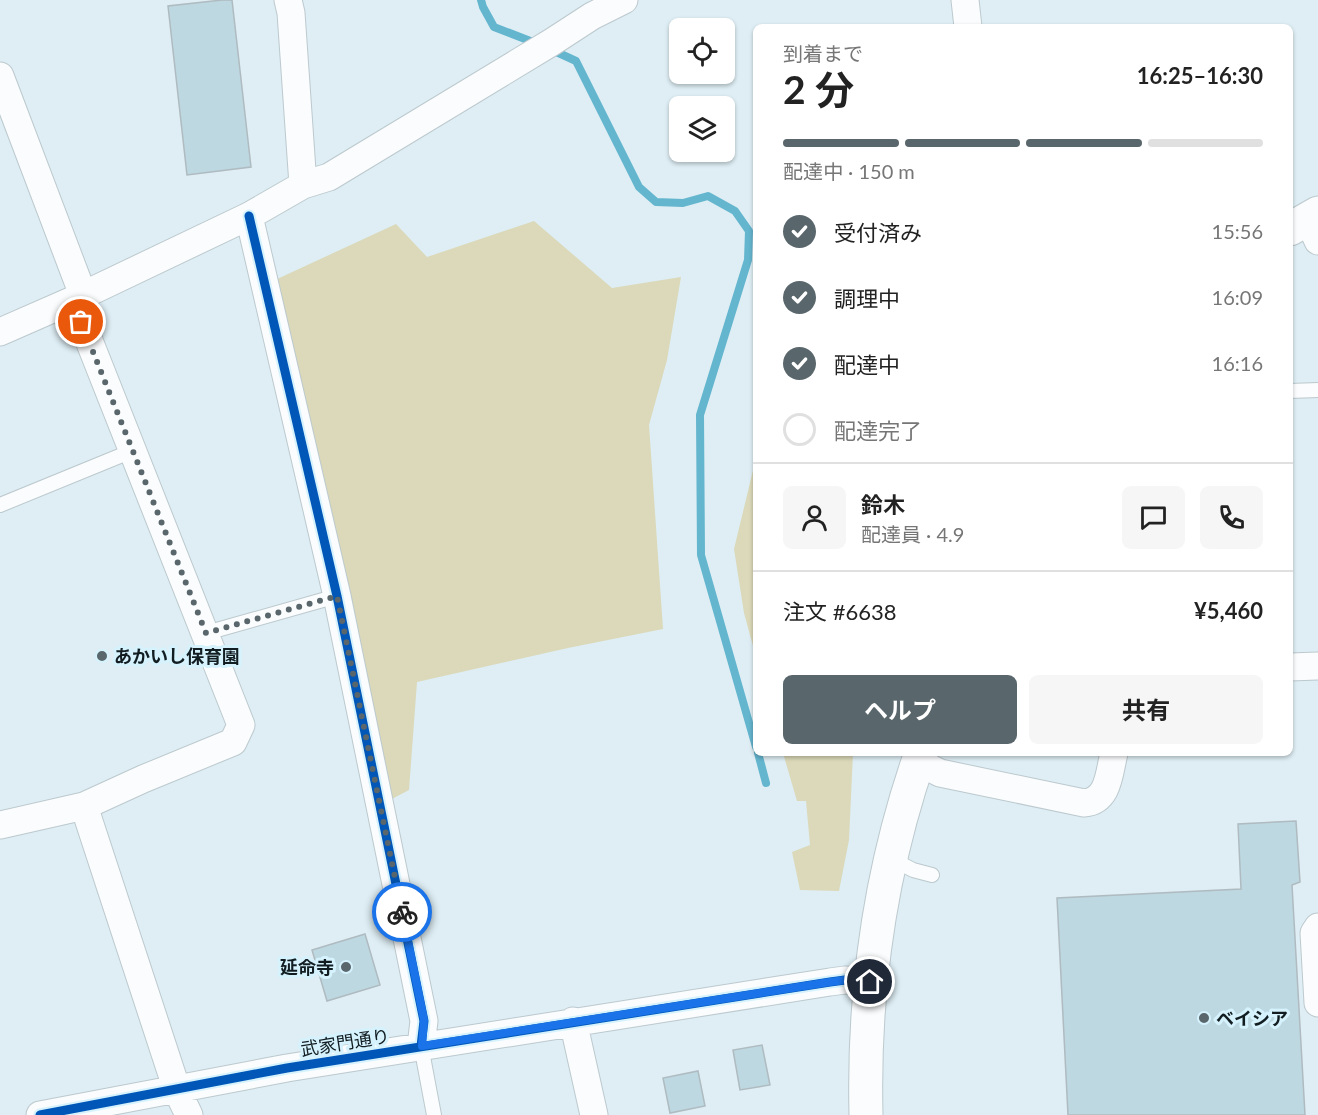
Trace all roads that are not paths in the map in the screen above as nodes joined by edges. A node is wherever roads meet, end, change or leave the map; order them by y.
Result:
1 (288, 0) edge
2 (624, 0) edge
3 (965, 0) edge
4 (969, 24) edge
5 (0, 76) edge
6 (303, 185) junction
7 (249, 216) junction
8 (78, 298) junction
9 (0, 332) edge
10 (1318, 390) edge
11 (1293, 391) edge
12 (132, 451) junction
13 (0, 505) edge
14 (337, 596) junction
15 (206, 633) junction
16 (1318, 666) edge
17 (1293, 668) edge
18 (1113, 756) edge
19 (919, 758) edge
20 (84, 806) junction
21 (0, 825) edge
22 (890, 858) junction
23 (932, 875) dead end
24 (1318, 927) edge
25 (870, 982) junction
26 (1318, 1003) edge
27 (573, 1021) junction
28 (422, 1046) junction
29 (177, 1090) junction
30 (40, 1115) edge
31 (189, 1115) edge
32 (434, 1115) edge
33 (594, 1115) edge
34 (867, 1115) edge

1 - 6 street
2 - 6 street
3 - 4 street
5 - 8 street
6 - 7 street
7 - 8 street
7 - 14 street
8 - 9 street
8 - 12 street
10 - 11 lane
12 - 13 lane
12 - 15 street
14 - 15 lane
14 - 28 street
15 - 20 street
16 - 17 street
18 - 19 street
19 - 22 street
20 - 21 street
20 - 29 street
22 - 23 lane
22 - 25 street
24 - 26 street
25 - 27 street, 武家門通り
25 - 34 street
27 - 28 street, 武家門通り
27 - 33 street
28 - 29 street, 武家門通り
28 - 32 lane
29 - 30 street, 武家門通り
29 - 31 street

